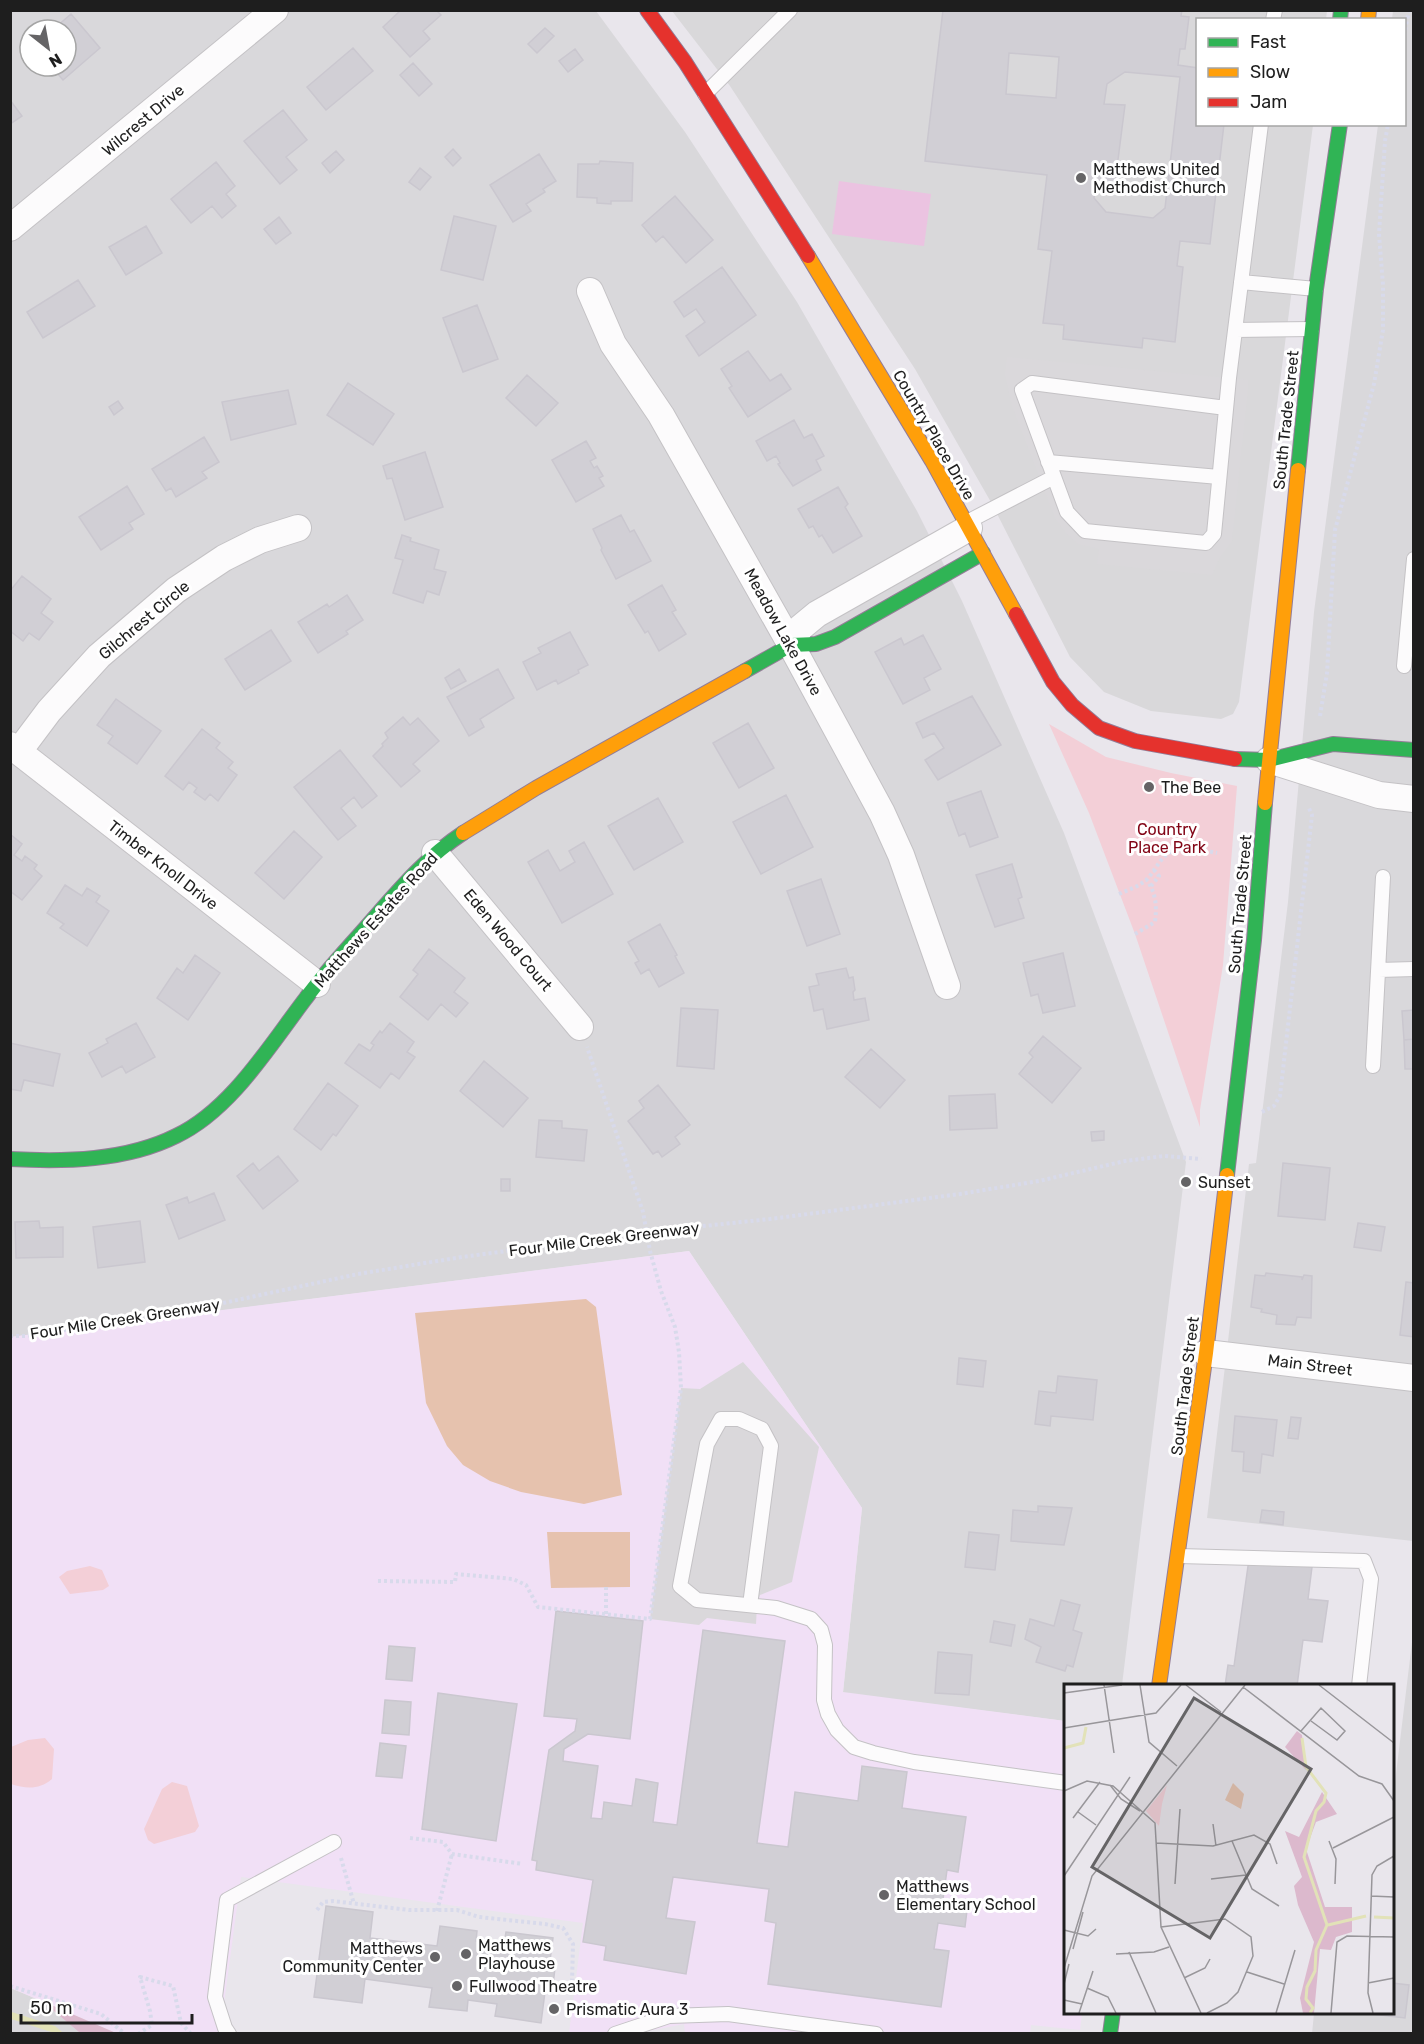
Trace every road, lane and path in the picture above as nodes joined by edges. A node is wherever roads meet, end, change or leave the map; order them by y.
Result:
1 (275, 10) edge
2 (647, 10) edge
3 (790, 10) edge
4 (1409, 10) edge
5 (1406, 26) edge
6 (705, 94) junction
7 (1261, 126) edge
8 (1340, 126) edge
9 (1388, 126) edge
10 (10, 228) edge
11 (1241, 282) junction
12 (1316, 289) junction
13 (590, 291) dead end
14 (1312, 329) junction
15 (1235, 330) junction
16 (1226, 408) junction
17 (1048, 462) junction
18 (1054, 477) junction
19 (1219, 477) junction
20 (968, 525) junction
21 (298, 528) dead end
22 (983, 553) junction
23 (1413, 559) edge
24 (1413, 576) edge
25 (791, 645) junction
26 (1404, 666) dead end
27 (1320, 716) dead end
28 (14, 748) edge
29 (1413, 750) edge
30 (1269, 759) junction
31 (1413, 799) edge
32 (1308, 806) dead end
33 (435, 853) junction
34 (1217, 853) dead end
35 (1154, 870) junction
36 (1383, 877) dead end
37 (1147, 879) junction
38 (1151, 886) junction
39 (1119, 894) dead end
40 (1135, 934) dead end
41 (1413, 969) edge
42 (1379, 970) junction
43 (317, 984) junction
44 (947, 986) dead end
45 (580, 1027) joint
46 (1373, 1066) dead end
47 (1258, 1113) dead end
48 (10, 1159) edge
49 (1200, 1159) dead end
50 (647, 1232) junction
51 (10, 1336) edge
52 (1206, 1353) junction
53 (1413, 1378) edge
54 (1179, 1556) junction
55 (378, 1581) dead end
56 (606, 1587) dead end
57 (750, 1605) junction
58 (606, 1616) junction
59 (1159, 1684) edge
60 (1359, 1684) edge
61 (1064, 1783) edge
62 (410, 1838) dead end
63 (334, 1842) dead end
64 (452, 1854) junction
65 (340, 1857) dead end
66 (523, 1864) dead end
67 (354, 1904) junction
68 (317, 1910) dead end
69 (437, 1911) junction
70 (572, 1983) dead end
71 (10, 1986) edge
72 (1113, 2014) edge
73 (125, 2034) edge
74 (138, 2034) edge
75 (190, 2034) edge
76 (229, 2034) edge
77 (615, 2034) edge
78 (876, 2034) edge
79 (1110, 2034) edge

1 - 10 street, Wilcrest Drive
2 - 6 street, Country Place Drive
3 - 6 lane
4 - 5 path
6 - 20 street, Country Place Drive
7 - 11 lane
8 - 12 street, South Trade Street
9 - 27 path
11 - 12 lane
11 - 15 lane
12 - 14 street, South Trade Street
13 - 25 street, Meadow Lake Drive
14 - 15 lane
14 - 30 street, South Trade Street
15 - 16 lane
16 - 17 lane
16 - 19 lane
17 - 18 lane
17 - 19 lane
18 - 19 lane
18 - 20 lane
20 - 22 street, Country Place Drive
20 - 25 street, Matthews Estates Road
21 - 28 street, Gilchrest Circle
22 - 25 street, Matthews Estates Road
22 - 30 street, Country Place Drive
23 - 24 lane
24 - 26 lane
25 - 33 street, Matthews Estates Road
25 - 44 street, Meadow Lake Drive
28 - 43 street, Timber Knoll Drive
29 - 30 street, Country Place Drive
30 - 31 street
30 - 52 street, South Trade Street
32 - 47 path
33 - 43 street, Matthews Estates Road
33 - 45 street, Eden Wood Court
34 - 35 path
35 - 37 path
35 - 38 path
36 - 42 lane
37 - 38 path
37 - 39 path
38 - 40 path
41 - 42 lane
42 - 46 lane
43 - 48 street, Matthews Estates Road
45 - 50 path
49 - 50 path, Four Mile Creek Greenway
50 - 51 path, Four Mile Creek Greenway
50 - 58 path
52 - 53 street, Main Street
52 - 54 street, South Trade Street
54 - 59 street, South Trade Street
54 - 60 lane
55 - 58 path
56 - 58 path
57 - 57 lane
57 - 61 lane
62 - 64 path
63 - 76 lane
64 - 66 path
64 - 69 path
65 - 67 path
67 - 68 path
67 - 69 path
69 - 70 path
71 - 73 path
72 - 79 street
74 - 75 path
77 - 78 lane

